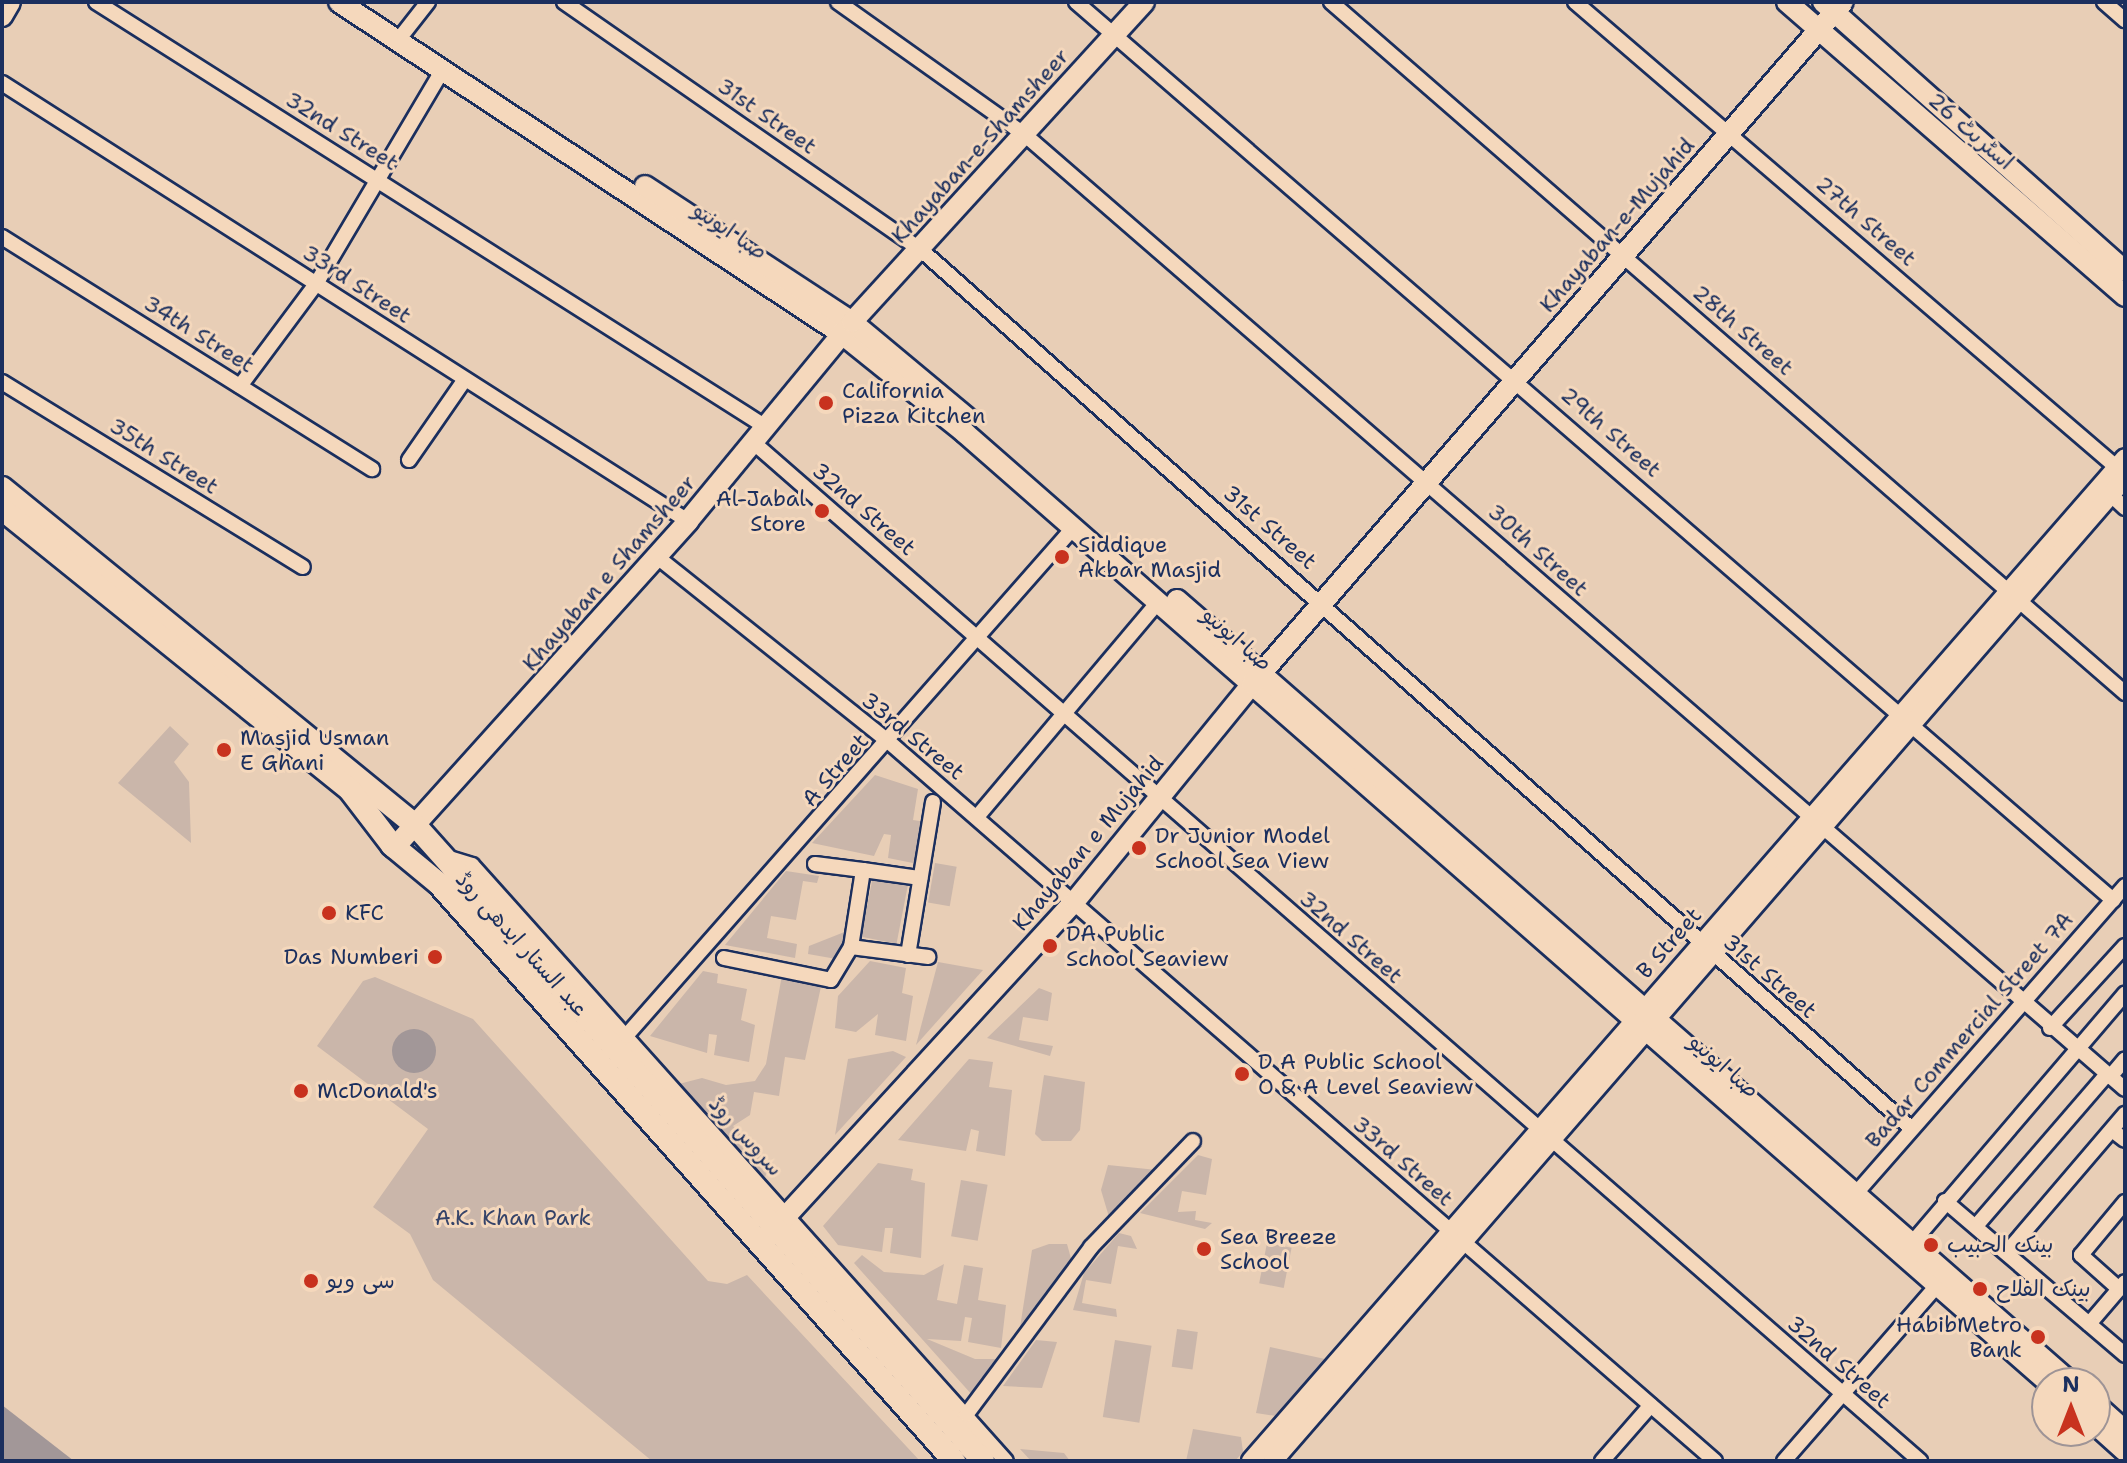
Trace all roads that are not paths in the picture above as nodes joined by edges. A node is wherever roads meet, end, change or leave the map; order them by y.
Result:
1 (10, 2) edge
2 (96, 2) edge
3 (339, 2) edge
4 (362, 2) edge
5 (428, 2) edge
6 (564, 2) edge
7 (838, 2) edge
8 (1076, 2) edge
9 (1144, 2) edge
10 (1331, 2) edge
11 (1575, 2) edge
12 (1787, 2) edge
13 (2104, 2) edge
14 (1833, 5) edge
15 (2, 16) edge
16 (2125, 20) edge
17 (1819, 30) junction
18 (1117, 32) junction
19 (402, 34) junction
20 (443, 69) junction
21 (2, 83) edge
22 (1730, 132) junction
23 (1024, 134) junction
24 (378, 181) junction
25 (2, 237) edge
26 (920, 249) junction
27 (1624, 254) junction
28 (2125, 271) edge
29 (316, 284) junction
30 (2125, 296) edge
31 (847, 328) junction
32 (1516, 378) junction
33 (465, 379) junction
34 (2, 382) edge
35 (240, 386) junction
36 (760, 435) junction
37 (409, 460) dead end
38 (372, 469) dead end
39 (2123, 470) edge
40 (1427, 480) junction
41 (2, 488) edge
42 (2118, 501) edge
43 (2, 509) edge
44 (688, 521) junction
45 (1073, 528) junction
46 (656, 556) junction
47 (303, 567) dead end
48 (2014, 596) junction
49 (1158, 602) junction
50 (1323, 603) junction
51 (975, 640) junction
52 (1257, 679) junction
53 (2125, 693) edge
54 (1063, 715) junction
55 (1905, 720) junction
56 (889, 742) junction
57 (1158, 797) junction
58 (933, 802) dead end
59 (977, 817) junction
60 (1813, 823) junction
61 (415, 825) junction
62 (394, 848) junction
63 (444, 856) junction
64 (815, 864) dead end
65 (863, 870) junction
66 (425, 872) junction
67 (920, 878) junction
68 (2125, 886) edge
69 (2113, 900) junction
70 (1075, 901) junction
71 (2125, 946) edge
72 (851, 947) junction
73 (1706, 950) junction
74 (908, 955) junction
75 (928, 957) dead end
76 (724, 958) dead end
77 (2125, 994) edge
78 (2019, 1004) junction
79 (1644, 1019) junction
80 (2050, 1028) junction
81 (626, 1036) junction
82 (2076, 1049) junction
83 (2125, 1059) edge
84 (2108, 1075) junction
85 (2125, 1089) edge
86 (2125, 1114) edge
87 (1912, 1129) junction
88 (2112, 1130) junction
89 (1544, 1135) junction
90 (2125, 1140) edge
91 (1193, 1141) dead end
92 (1852, 1199) junction
93 (1945, 1201) junction
94 (2125, 1202) edge
95 (1976, 1226) junction
96 (776, 1229) junction
97 (1454, 1236) junction
98 (1912, 1243) junction
99 (2007, 1252) junction
100 (1942, 1279) junction
101 (2122, 1285) edge
102 (2089, 1324) junction
103 (2124, 1353) edge
104 (2033, 1367) edge
105 (2051, 1367) edge
106 (1840, 1393) junction
107 (1651, 1405) junction
108 (966, 1415) junction
109 (954, 1461) edge
110 (983, 1461) edge
111 (1006, 1461) edge
112 (1251, 1461) edge
113 (1273, 1461) edge
114 (1602, 1461) edge
115 (1714, 1461) edge
116 (1784, 1461) edge
117 (1920, 1461) edge

1 - 15 main road
2 - 24 street, 32nd Street
3 - 19 main road, صبا ایونیو
4 - 19 main road, صبا ایونیو
5 - 19 street
6 - 26 street, 31st Street
7 - 23 street, 30th Street
8 - 18 street, 29th Street
9 - 18 main road, Khayaban-e-Shamsheer
10 - 27 street, 28th Street
11 - 22 street, 27th Street
12 - 17 main road, اسٹریٹ 26
13 - 16 street
14 - 17 main road, Khayaban-e-Mujahid
14 - 28 main road, اسٹریٹ 26
17 - 22 main road, Khayaban-e-Mujahid
17 - 30 main road, اسٹریٹ 26
18 - 23 main road, Khayaban-e-Shamsheer
18 - 32 street, 29th Street
19 - 20 main road, صبا ایونیو
19 - 31 main road, صبا ایونیو
20 - 24 street
20 - 31 main road, صبا ایونیو
21 - 29 street, 33rd Street
22 - 27 main road, Khayaban-e-Mujahid
22 - 39 street, 27th Street
23 - 26 main road, Khayaban-e-Shamsheer
23 - 40 street, 30th Street
24 - 29 street
24 - 36 street, 32nd Street
25 - 35 street, 34th Street
26 - 31 main road, Khayaban-e-Shamsheer
26 - 50 street, 31st Street
27 - 32 main road, Khayaban-e-Mujahid
27 - 48 street, 28th Street
29 - 33 street, 33rd Street
29 - 35 street
31 - 36 main road, Khayaban e Shamsheer
31 - 45 main road, صبا ایونیو
31 - 52 main road, صبا ایونیو
32 - 40 main road, Khayaban-e-Mujahid
32 - 55 street, 29th Street
33 - 37 street
33 - 44 street, 33rd Street
34 - 47 street, 35th Street
35 - 38 street, 34th Street
36 - 44 main road, Khayaban e Shamsheer
36 - 51 street, 32nd Street
39 - 42 street, B Street
39 - 48 street, B Street
40 - 50 main road, Khayaban e Mujahid
40 - 60 street, 30th Street
41 - 61 main road, عبد الستار ایدھی روڈ
42 - 48 street, B Street
43 - 62 main road, عبد الستار ایدھی روڈ
44 - 46 main road, Khayaban e Shamsheer
45 - 49 main road, صبا ایونیو
45 - 51 street, A Street
46 - 56 street, 33rd Street
46 - 61 main road, Khayaban e Shamsheer
48 - 53 street, 28th Street
48 - 55 street, B Street
49 - 52 main road, صبا ایونیو
49 - 54 street
50 - 52 main road, Khayaban e Mujahid
50 - 73 street, 31st Street
51 - 54 street, 32nd Street
51 - 56 street, A Street
52 - 57 main road, Khayaban e Mujahid
52 - 79 main road, صبا ایونیو
54 - 57 street, 32nd Street
54 - 59 street
55 - 60 street, B Street
55 - 69 street, 29th Street
56 - 59 street, 33rd Street
56 - 81 street, A Street
57 - 70 main road, Khayaban e Mujahid
57 - 89 street, 32nd Street
58 - 67 street
59 - 70 street, 33rd Street
60 - 73 street, B Street
60 - 78 street, 30th Street
61 - 62 main road, Khayaban e Shamsheer
61 - 63 main road, عبد الستار ایدھی روڈ
62 - 66 main road, عبد الستار ایدھی روڈ
63 - 66 main road
63 - 81 street, سروس روڈ
63 - 96 main road, عبد الستار ایدھی روڈ
64 - 65 street
65 - 67 street
65 - 72 street
66 - 96 main road, عبد الستار ایدھی روڈ
67 - 74 street
68 - 69 street, Badar Commercial Street 7A
69 - 78 street, Badar Commercial Street 7A
70 - 96 main road, Khayaban e Mujahid
70 - 97 street, 33rd Street
71 - 80 street
72 - 74 street
72 - 76 street
73 - 79 street, B Street
73 - 87 street, 31st Street
74 - 75 street
77 - 82 street
78 - 80 street, 30th Street
78 - 87 street, Badar Commercial Street 7A
79 - 89 street, B Street
79 - 92 main road, صبا ایونیو
80 - 82 street, 30th Street
81 - 96 street, سروس روڈ
82 - 84 street, 30th Street
82 - 93 street
83 - 84 street
84 - 85 street, 30th Street
84 - 95 street
86 - 88 street
87 - 92 street, Badar Commercial Street 7A
88 - 90 street
88 - 99 street
89 - 97 street, B Street
89 - 106 street, 32nd Street
91 - 108 street
92 - 98 main road, صبا ایونیو
92 - 100 main road, صبا ایونیو
93 - 95 street
93 - 98 street
94 - 101 street
95 - 99 street
96 - 108 street, سروس روڈ
96 - 109 main road, عبد الستار ایدھی روڈ
96 - 110 main road, عبد الستار ایدھی روڈ
97 - 107 street, 33rd Street
97 - 112 street, B Street
97 - 113 street, B Street
98 - 100 main road, صبا ایونیو
99 - 102 street
100 - 104 main road, صبا ایونیو
100 - 105 main road, صبا ایونیو
100 - 106 street
101 - 102 street
102 - 103 street
106 - 116 street
106 - 117 street, 32nd Street
107 - 114 street
107 - 115 street, 33rd Street
108 - 111 street, سروس روڈ

